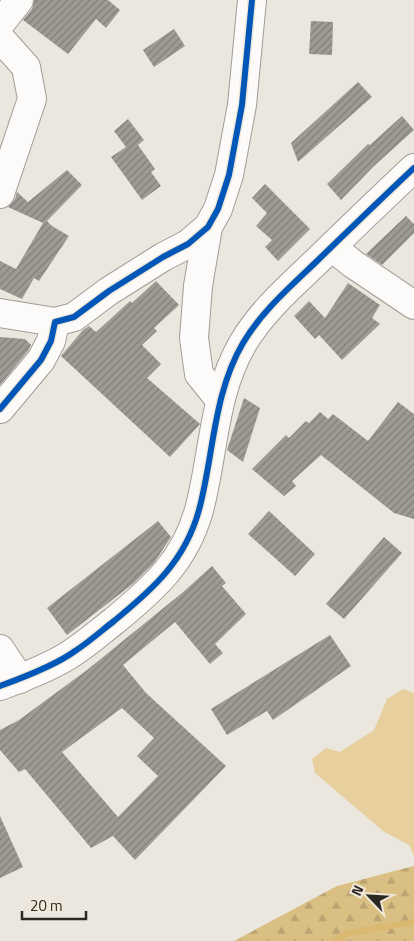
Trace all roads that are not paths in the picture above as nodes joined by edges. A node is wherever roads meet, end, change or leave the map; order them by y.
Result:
1 (19, 0) edge
2 (252, 0) edge
3 (0, 24) edge
4 (0, 38) edge
5 (414, 168) edge
6 (0, 194) edge
7 (208, 226) junction
8 (332, 247) junction
9 (414, 304) edge
10 (0, 312) edge
11 (55, 322) junction
12 (220, 400) junction
13 (0, 409) edge
14 (0, 649) edge
15 (10, 683) edge

1 - 3 street
2 - 7 street
4 - 6 street
5 - 8 street
7 - 11 street
7 - 12 street
8 - 9 street
8 - 12 street
10 - 11 street
11 - 13 street
12 - 15 street
14 - 15 street

